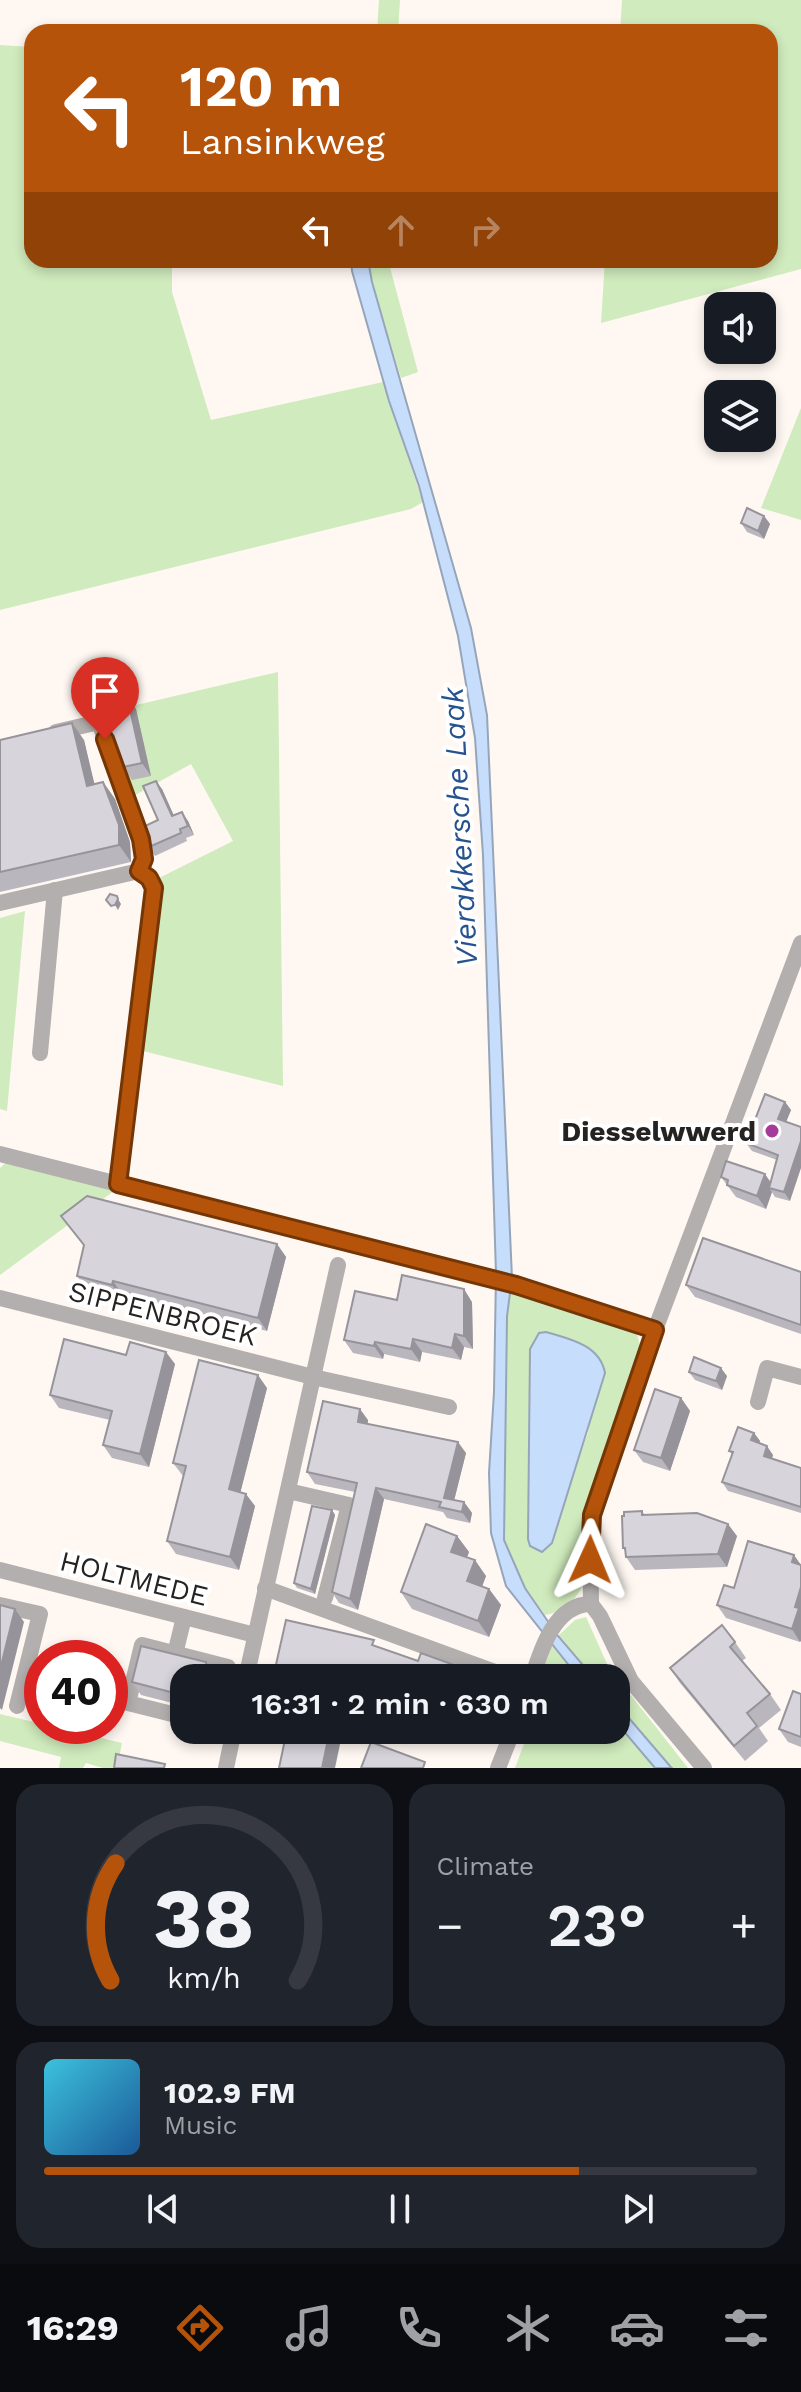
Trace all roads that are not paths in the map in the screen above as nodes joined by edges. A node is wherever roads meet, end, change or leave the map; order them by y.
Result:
1 (42, 735) edge
2 (139, 871) junction
3 (55, 890) junction
4 (0, 903) edge
5 (801, 943) edge
6 (40, 1053) dead end
7 (0, 1154) edge
8 (118, 1184) junction
9 (338, 1265) dead end
10 (0, 1298) edge
11 (655, 1330) junction
12 (313, 1377) junction
13 (801, 1377) edge
14 (758, 1402) dead end
15 (449, 1407) dead end
16 (288, 1491) junction
17 (0, 1570) edge
18 (265, 1588) junction
19 (325, 1598) dead end
20 (591, 1604) junction
21 (0, 1605) edge
22 (184, 1617) junction
23 (255, 1635) junction
24 (175, 1654) junction
25 (216, 1664) edge
26 (249, 1664) edge
27 (473, 1664) edge
28 (537, 1664) edge
29 (17, 1706) dead end
30 (170, 1714) edge
31 (231, 1744) edge
32 (507, 1744) edge
33 (226, 1768) edge
34 (498, 1768) edge
35 (704, 1768) edge

1 - 2 street
2 - 3 street
2 - 8 street
3 - 4 street
3 - 6 street
5 - 11 street
7 - 8 street
8 - 11 street
9 - 12 street
10 - 12 street, SIPPENBROEK
11 - 20 street
12 - 15 street, SIPPENBROEK
12 - 16 street
13 - 14 street
16 - 18 street
16 - 19 street
17 - 22 street, HOLTMEDE
18 - 23 street
18 - 27 street
20 - 28 street
20 - 35 street
21 - 29 street, HOLTMEDE
22 - 23 street, HOLTMEDE
22 - 24 street
23 - 26 street
24 - 25 street
24 - 30 street
31 - 33 street
32 - 34 street

